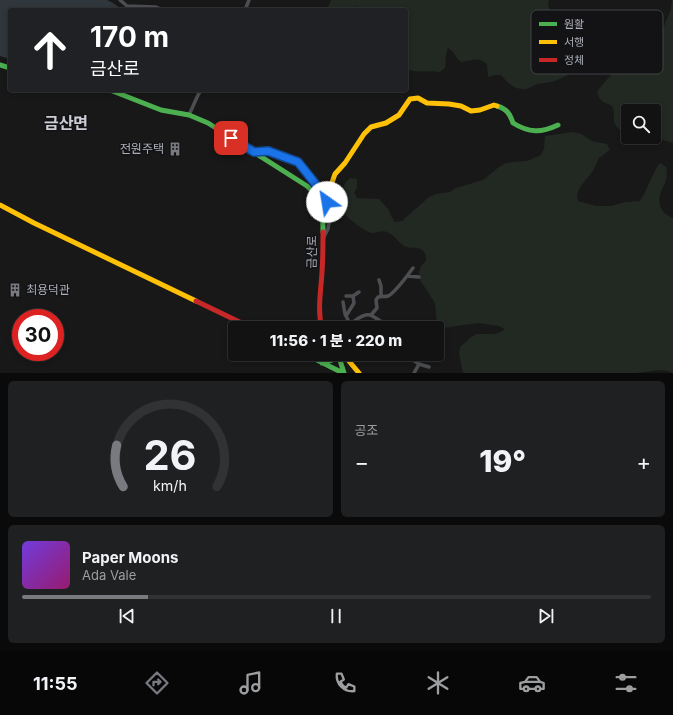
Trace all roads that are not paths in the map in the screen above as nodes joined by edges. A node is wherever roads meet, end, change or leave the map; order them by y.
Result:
1 (120, 0) edge
2 (158, 8) edge
3 (115, 92) edge
4 (200, 92) edge
5 (189, 115) junction
6 (558, 125) dead end
7 (254, 152) junction
8 (323, 194) junction
9 (0, 205) edge
10 (323, 240) junction
11 (413, 268) dead end
12 (407, 276) junction
13 (419, 277) dead end
14 (379, 280) dead end
15 (359, 292) dead end
16 (346, 296) dead end
17 (353, 296) junction
18 (381, 296) junction
19 (343, 302) dead end
20 (371, 315) junction
21 (346, 316) junction
22 (238, 321) edge
23 (320, 321) edge
24 (348, 321) edge
25 (355, 321) edge
26 (380, 321) edge
27 (318, 361) edge
28 (330, 361) edge
29 (339, 361) edge
30 (349, 361) edge
31 (414, 361) edge
32 (322, 363) junction
33 (418, 364) junction
34 (429, 367) dead end
35 (343, 373) edge
36 (359, 373) edge
37 (414, 373) edge

1 - 2 street
3 - 5 street, 금산로
4 - 5 street
5 - 7 street, 금산로
6 - 8 street
7 - 8 street
7 - 10 street, 금산로
8 - 10 street
9 - 22 street
10 - 23 street, 금산로
11 - 12 street
12 - 13 street
12 - 18 street
14 - 18 street
15 - 17 street
16 - 17 street
17 - 21 street
18 - 20 street
19 - 21 street
20 - 25 street
20 - 26 street
21 - 24 street
27 - 32 street
28 - 32 street
29 - 35 street
30 - 36 street
31 - 33 street
32 - 35 street
33 - 34 street
33 - 37 street

